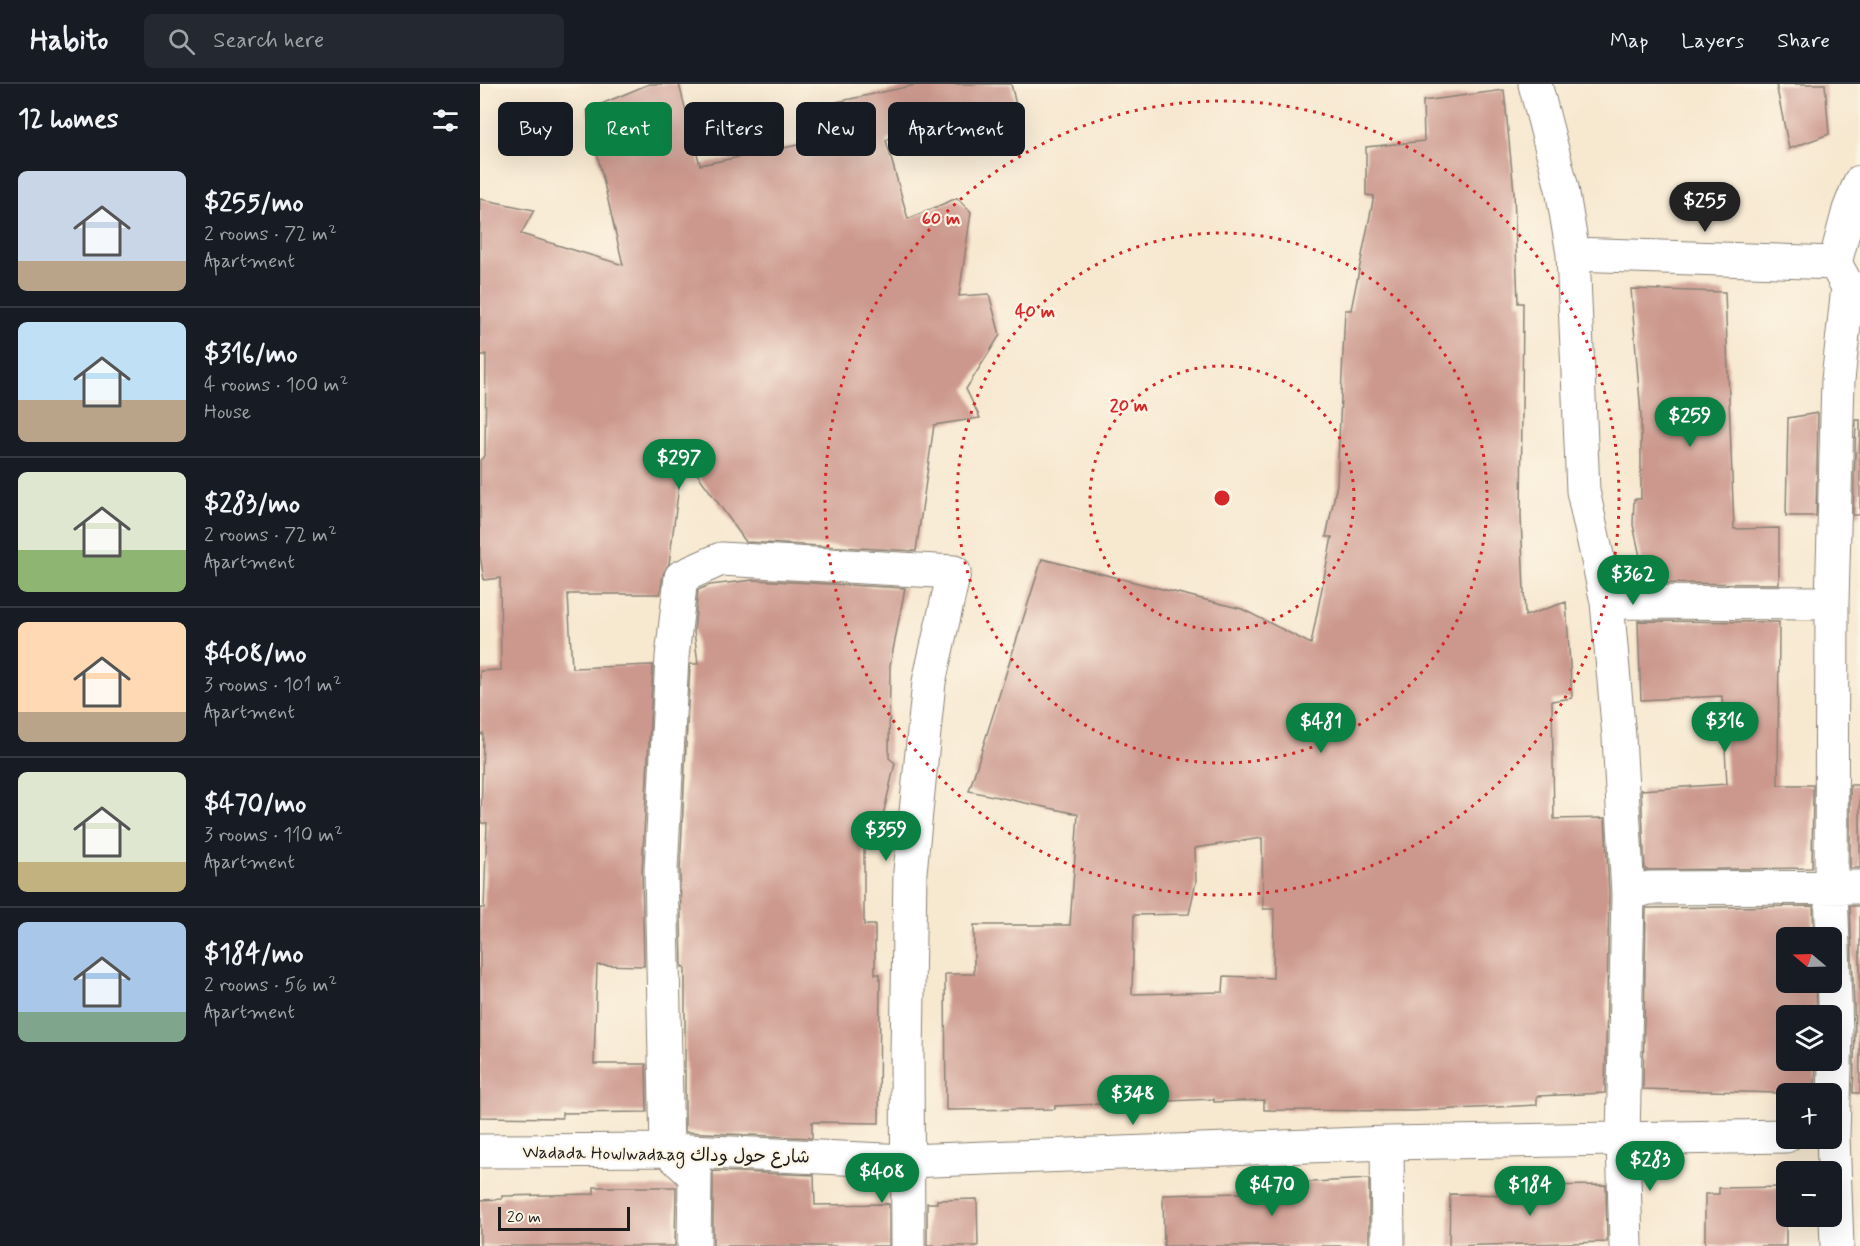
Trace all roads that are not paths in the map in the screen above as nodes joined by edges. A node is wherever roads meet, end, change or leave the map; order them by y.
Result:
1 (1535, 84) edge
2 (1860, 182) edge
3 (1573, 254) junction
4 (1835, 263) junction
5 (1849, 380) edge
6 (1607, 602) junction
7 (1832, 603) junction
8 (1846, 888) edge
9 (1628, 894) junction
10 (1839, 1083) edge
11 (1776, 1136) edge
12 (1623, 1140) junction
13 (1387, 1143) junction
14 (1841, 1149) edge
15 (668, 1150) junction
16 (480, 1151) edge
17 (907, 1161) junction
18 (694, 1246) edge
19 (908, 1246) edge
20 (1388, 1246) edge
21 (1626, 1246) edge
22 (1837, 1246) edge

1 - 3 street
2 - 4 street
3 - 4 street
3 - 6 street
4 - 5 street
5 - 7 street
6 - 7 street
6 - 9 street
7 - 8 street
8 - 9 street
8 - 10 street
9 - 12 street
11 - 12 street, Wadada Howlwadaag شارع حول وداك
12 - 13 street, Wadada Howlwadaag شارع حول وداك
12 - 21 street
13 - 17 street, Wadada Howlwadaag شارع حول وداك
13 - 20 street
14 - 22 street
15 - 16 street, Wadada Howlwadaag شارع حول وداك
15 - 17 street, Wadada Howlwadaag شارع حول وداك
15 - 17 street
15 - 18 street
17 - 19 street

